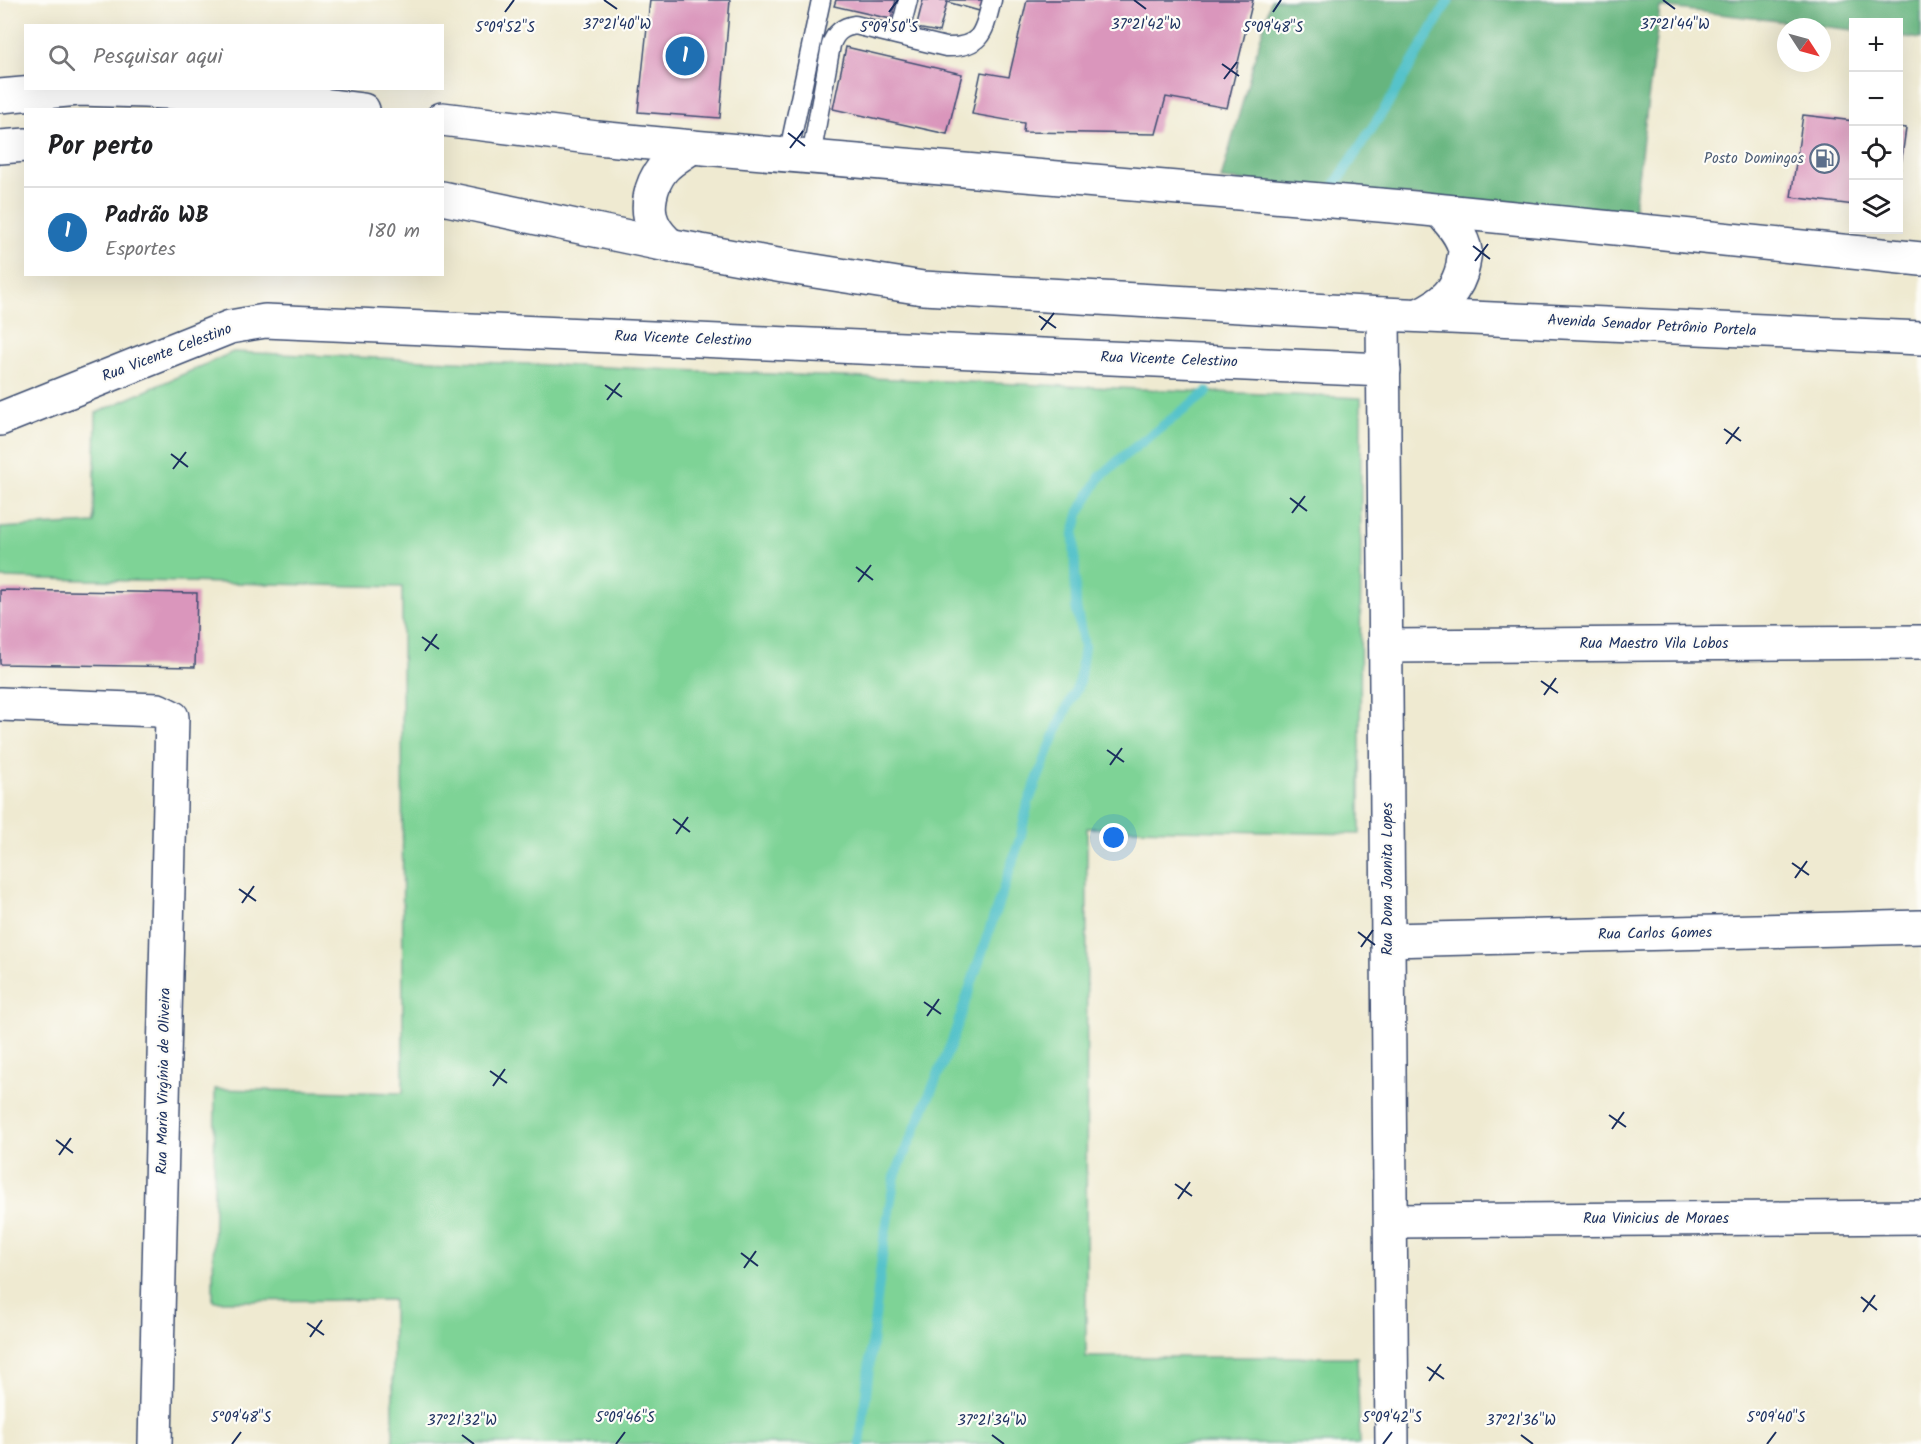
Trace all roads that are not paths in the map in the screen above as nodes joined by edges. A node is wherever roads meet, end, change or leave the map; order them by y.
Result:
1 (821, 0) edge
2 (908, 0) edge
3 (992, 0) edge
4 (899, 35) junction
5 (69, 90) edge
6 (112, 90) edge
7 (0, 96) edge
8 (347, 108) edge
9 (444, 119) edge
10 (24, 145) edge
11 (0, 147) edge
12 (692, 147) junction
13 (799, 156) junction
14 (444, 198) edge
15 (1428, 210) junction
16 (671, 246) junction
17 (1921, 259) edge
18 (1383, 314) junction
19 (1419, 315) junction
20 (1921, 338) edge
21 (1384, 370) junction
22 (0, 419) edge
23 (1921, 642) edge
24 (1386, 646) junction
25 (0, 704) edge
26 (1921, 927) edge
27 (1388, 940) junction
28 (1921, 1217) edge
29 (1391, 1221) junction
30 (156, 1444) edge
31 (1392, 1444) edge

1 - 13 lane
2 - 4 lane
3 - 4 lane
4 - 13 lane
5 - 7 street
6 - 8 street
9 - 12 street
10 - 11 street
12 - 13 street
12 - 16 street
13 - 15 street
14 - 16 street
15 - 17 street
15 - 19 street
16 - 18 street
18 - 19 street, Avenida Senador Petrônio Portela
18 - 21 street, Rua Dona Joanita Lopes
19 - 20 street, Avenida Senador Petrônio Portela
21 - 22 street, Rua Vicente Celestino
21 - 24 street, Rua Dona Joanita Lopes
23 - 24 street, Rua Maestro Vila Lobos
24 - 27 street, Rua Dona Joanita Lopes
25 - 30 street, Rua Maria Virgínia de Oliveira
26 - 27 street, Rua Carlos Gomes
27 - 29 street, Rua Dona Joanita Lopes
28 - 29 street, Rua Vinicius de Moraes
29 - 31 street, Rua Dona Joanita Lopes

